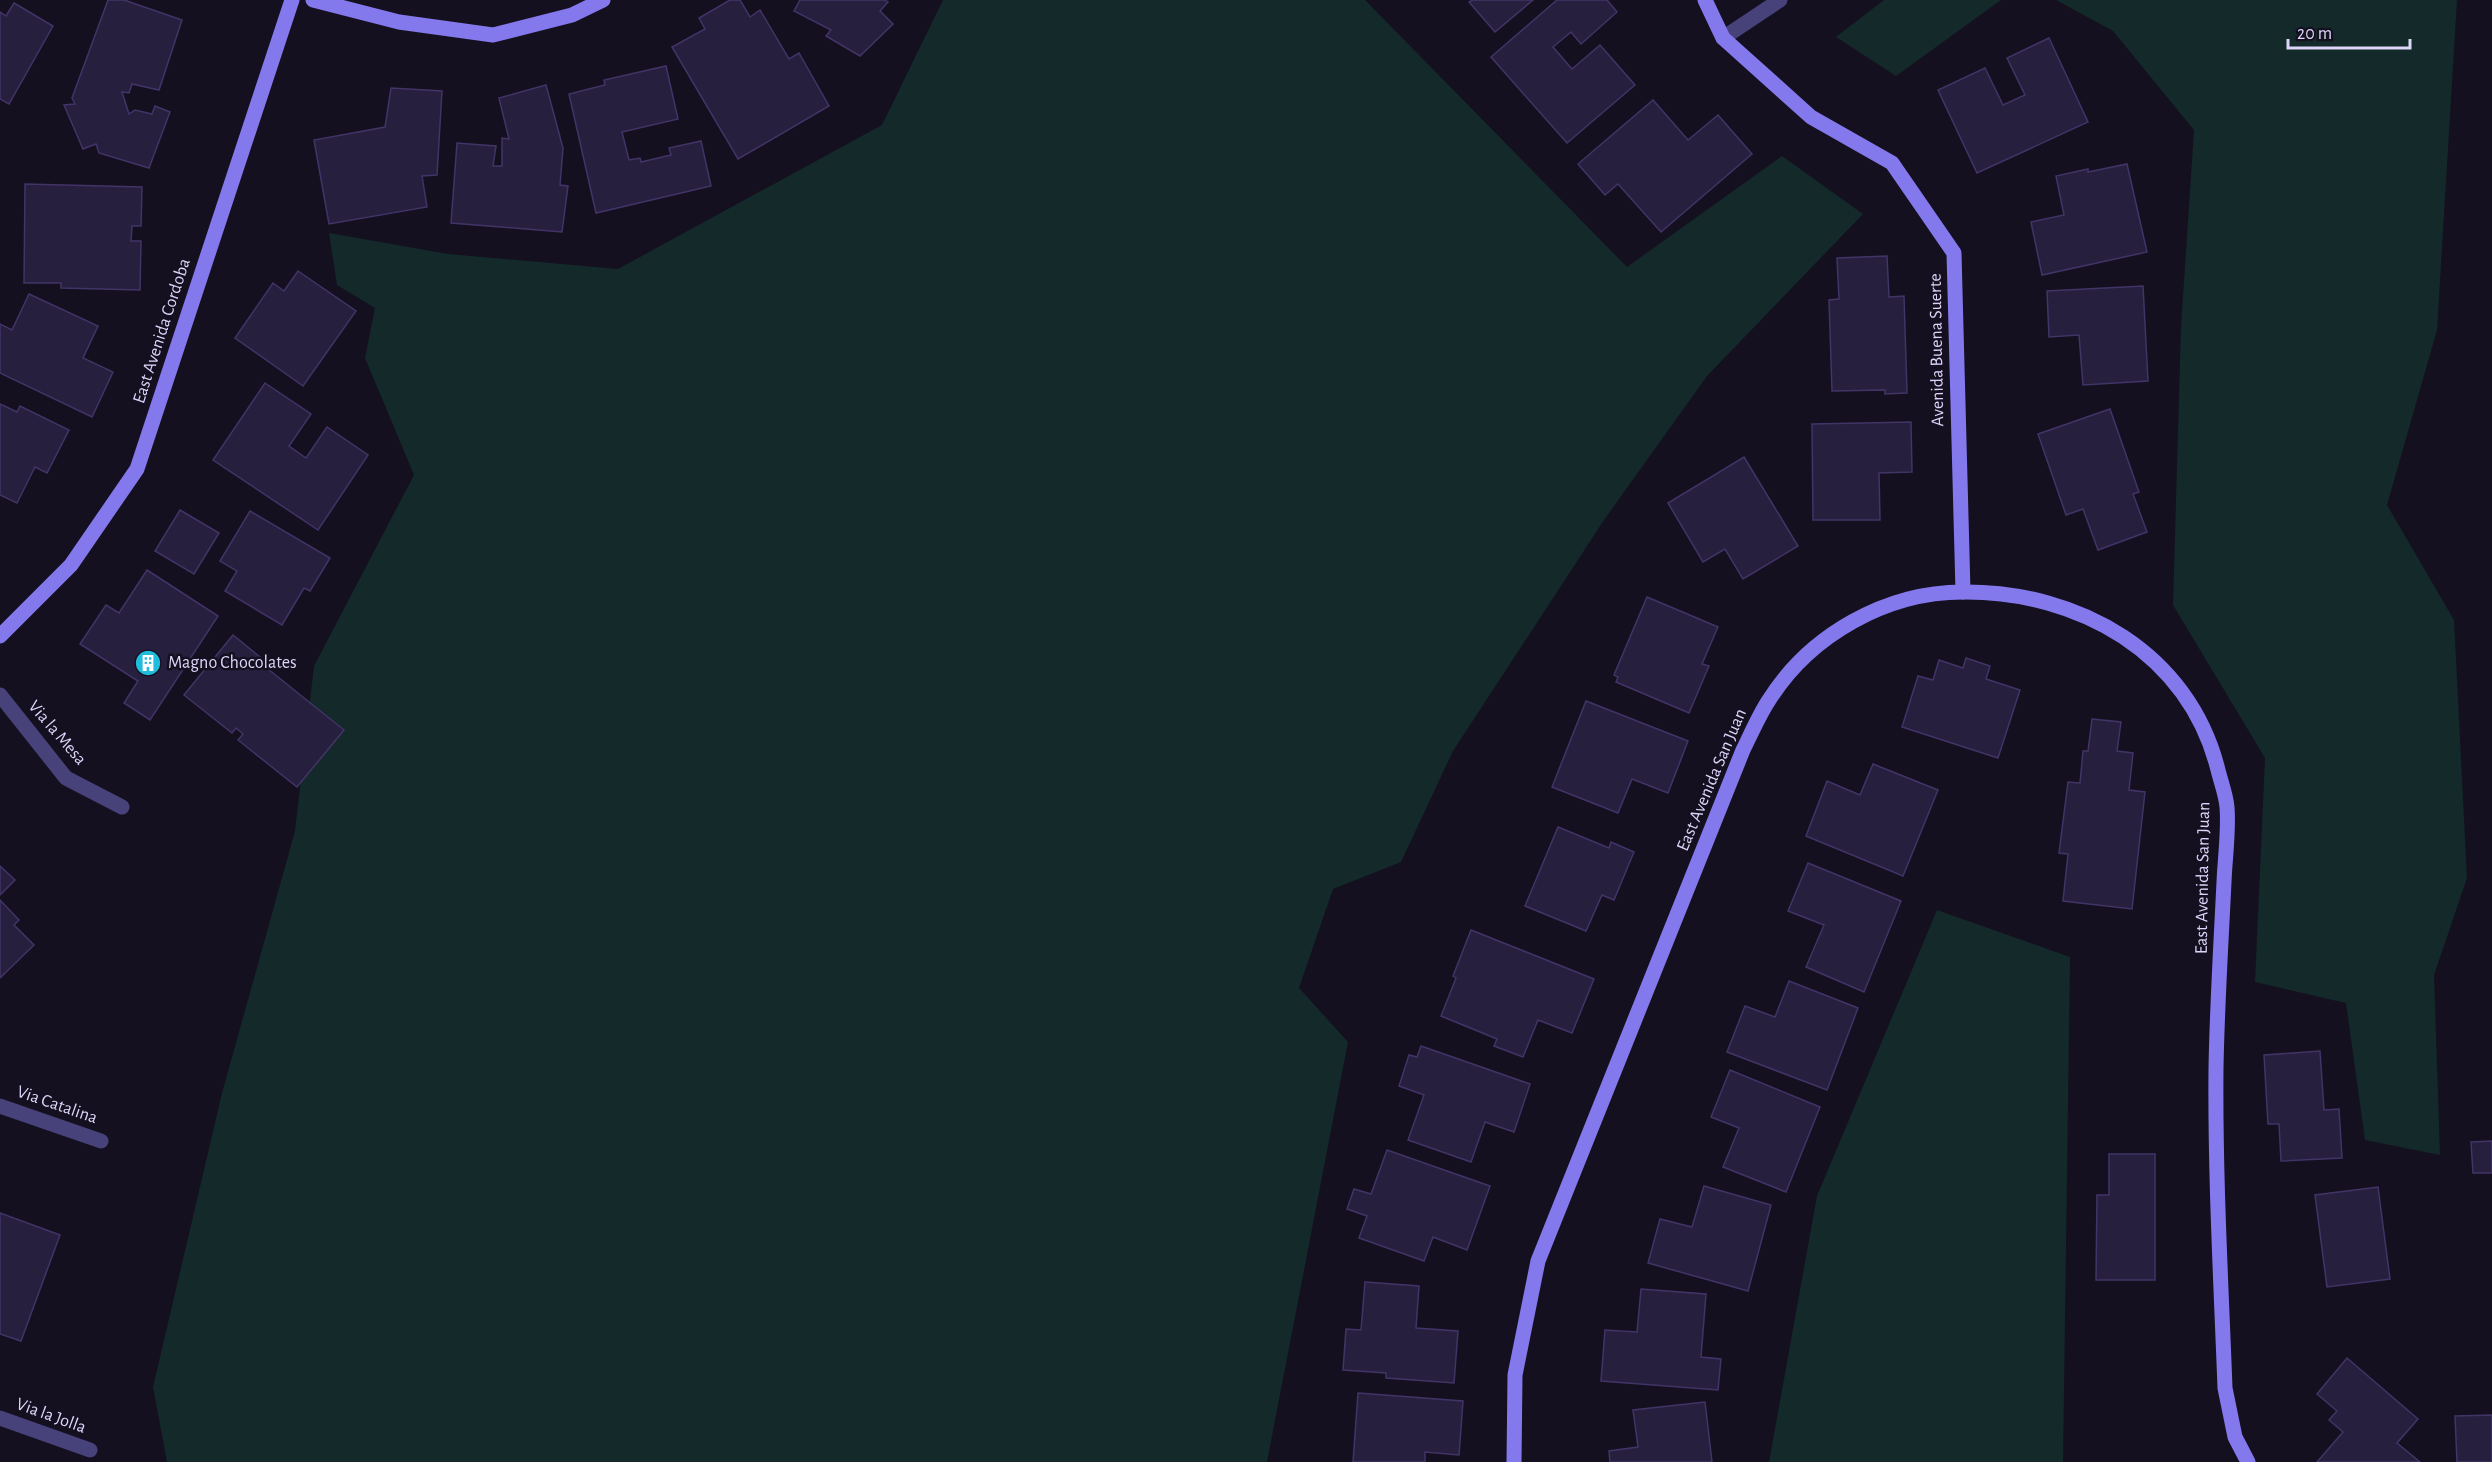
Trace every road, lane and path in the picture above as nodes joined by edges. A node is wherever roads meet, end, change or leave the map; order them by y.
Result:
1 (292, 0) edge
2 (314, 0) edge
3 (603, 0) edge
4 (1705, 0) edge
5 (1780, 0) edge
6 (1723, 38) junction
7 (1963, 592) junction
8 (0, 636) edge
9 (0, 695) edge
10 (122, 807) dead end
11 (0, 1106) edge
12 (100, 1141) dead end
13 (0, 1418) edge
14 (90, 1450) dead end
15 (1514, 1462) edge
16 (2248, 1462) edge

1 - 8 street, East Avenida Cordoba
2 - 3 street
4 - 6 street, Avenida Buena Suerte
5 - 6 street
6 - 7 street, Avenida Buena Suerte
7 - 15 street, East Avenida San Juan
7 - 16 street, East Avenida San Juan
9 - 10 street, Via la Mesa
11 - 12 street, Via Catalina
13 - 14 street, Via la Jolla

